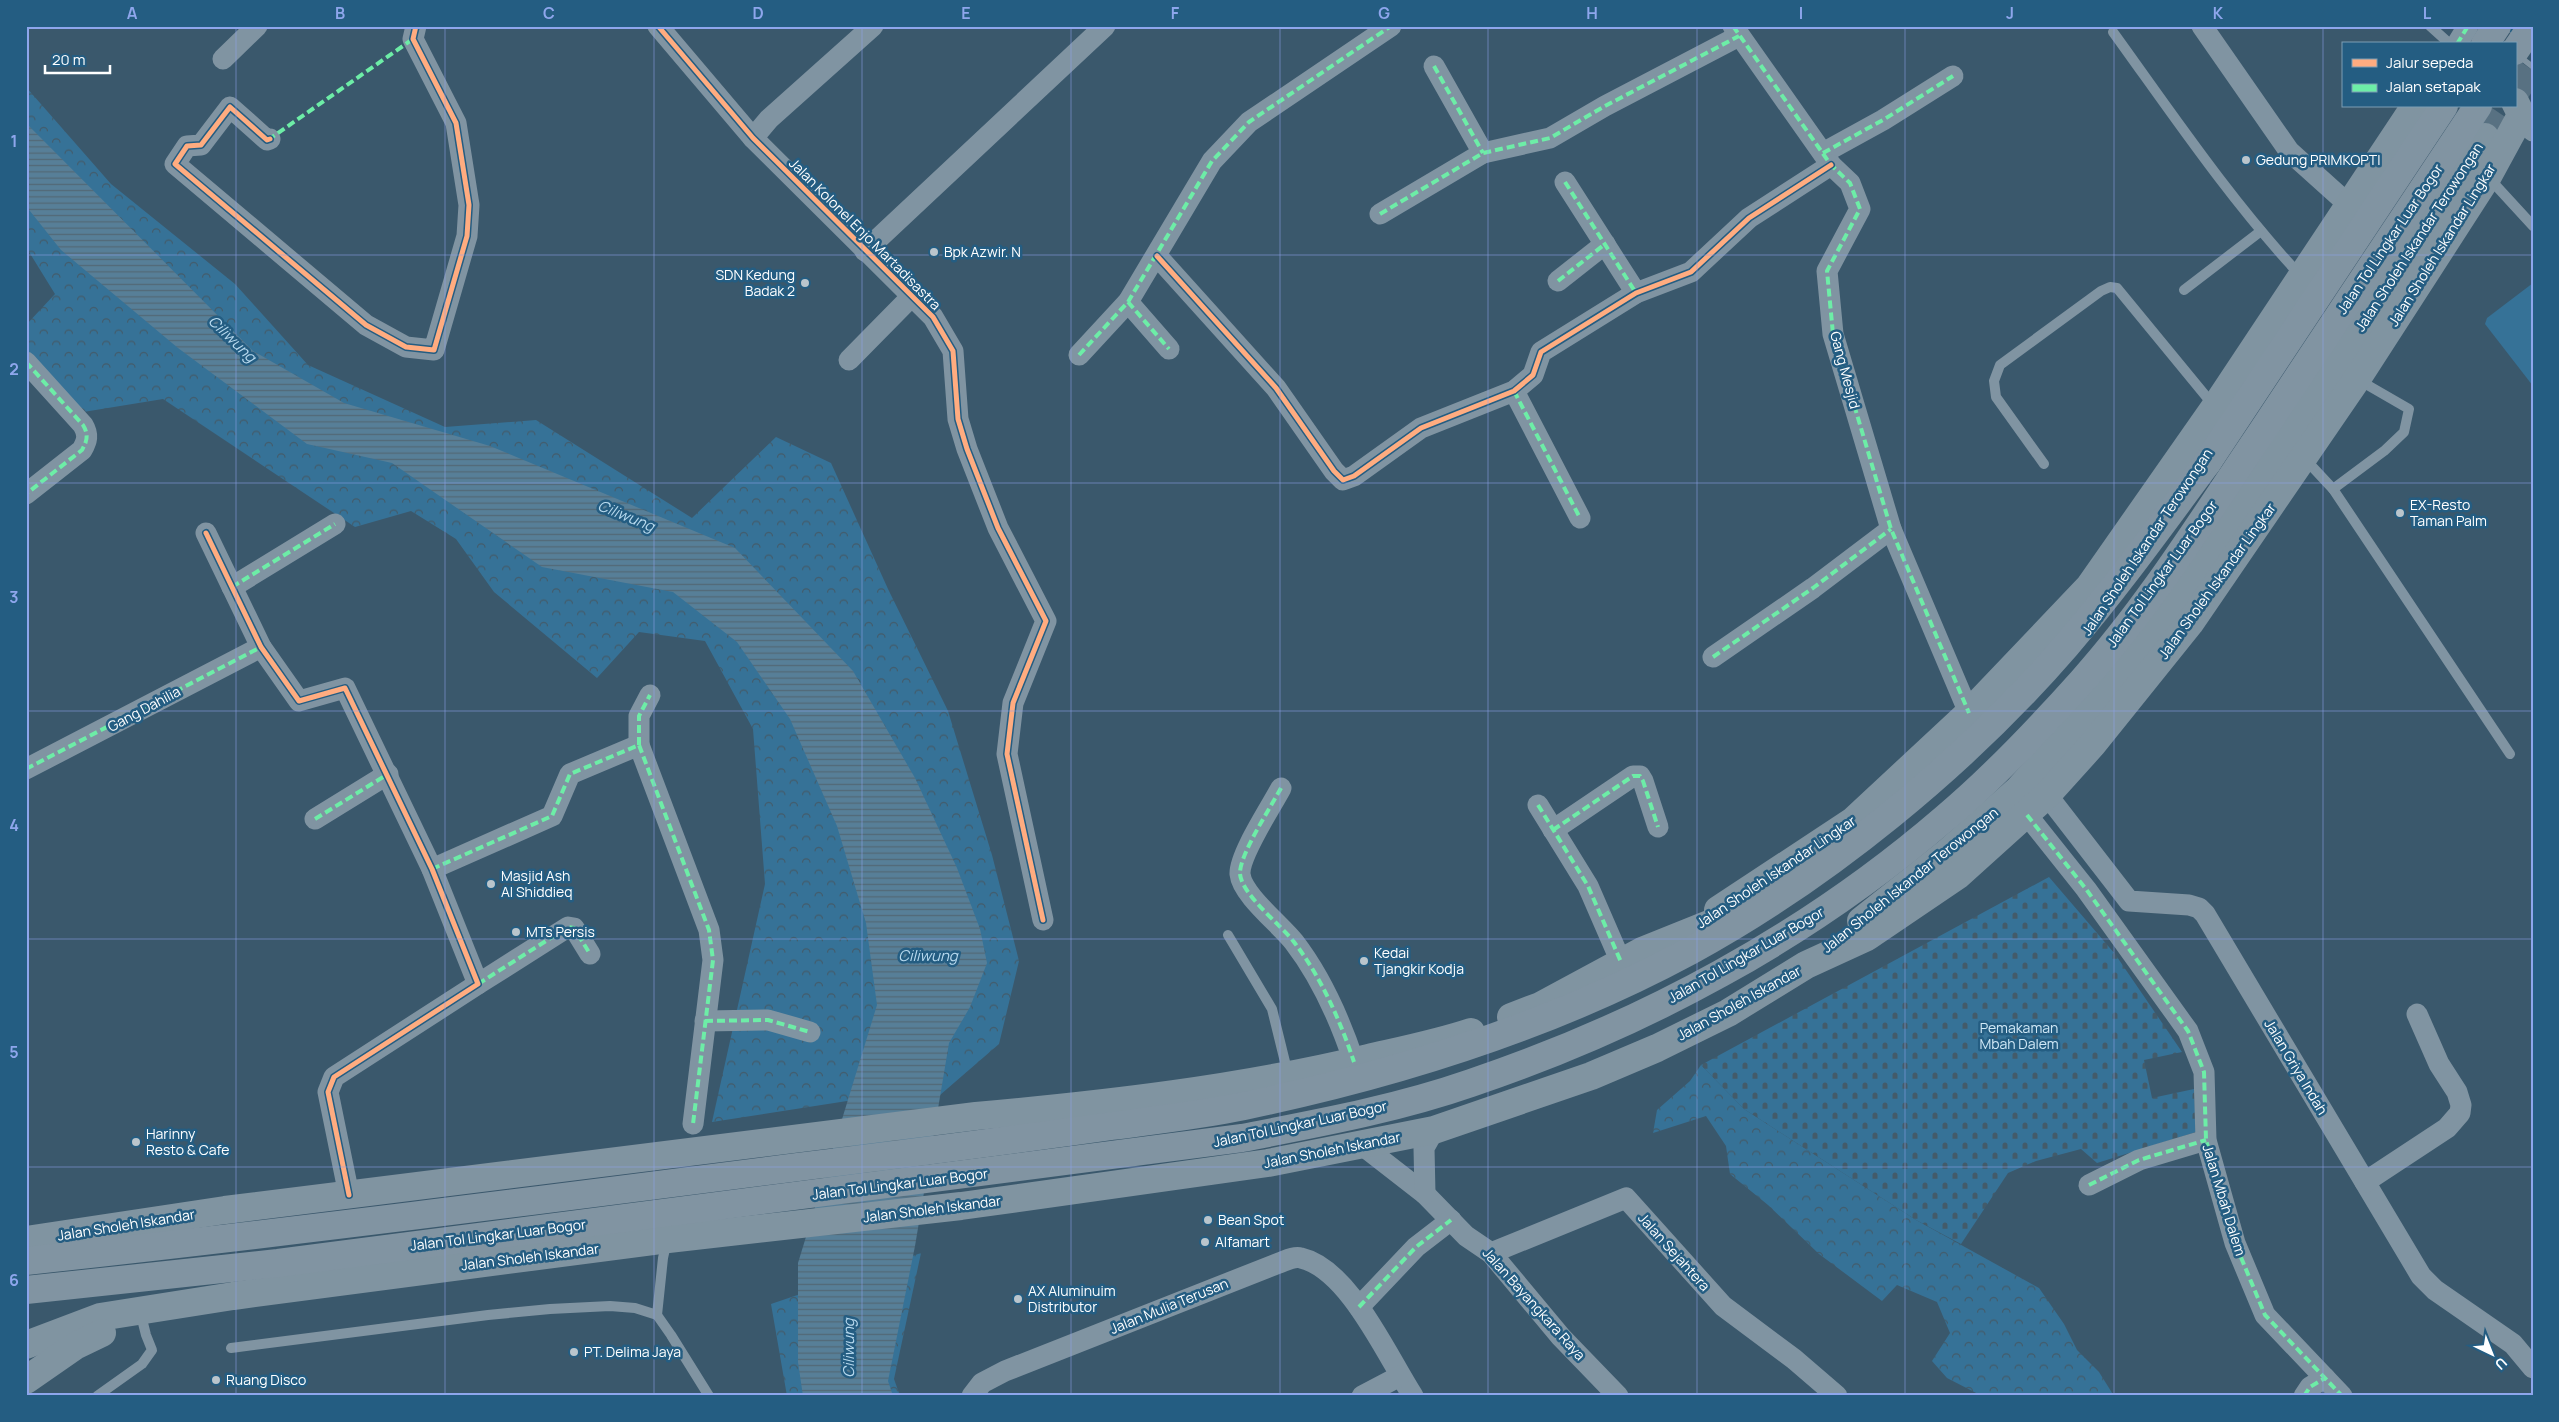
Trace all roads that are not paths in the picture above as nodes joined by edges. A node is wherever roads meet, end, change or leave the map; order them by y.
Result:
1 (257, 26) edge
2 (416, 26) edge
3 (658, 26) edge
4 (873, 26) edge
5 (1105, 26) edge
6 (1391, 26) edge
7 (2202, 26) edge
8 (2430, 26) edge
9 (2468, 26) edge
10 (2497, 26) edge
11 (2532, 26) edge
12 (1736, 31) edge
13 (2113, 32) dead end
14 (2448, 42) edge
15 (2458, 42) edge
16 (2486, 42) edge
17 (2516, 50) edge
18 (223, 59) dead end
19 (1434, 66) dead end
20 (1953, 76) dead end
21 (2414, 108) edge
22 (2437, 108) edge
23 (2443, 108) edge
24 (2477, 108) tunnel mouth
25 (2522, 117) edge
26 (753, 138) junction
27 (2484, 138) tunnel mouth
28 (270, 139) dead end
29 (1483, 153) junction
30 (1827, 159) junction
31 (2488, 176) junction
32 (1565, 182) dead end
33 (2349, 205) junction
34 (1380, 214) dead end
35 (2533, 226) edge
36 (2261, 231) junction
37 (1604, 244) junction
38 (865, 251) junction
39 (1157, 256) junction
40 (2302, 278) junction
41 (1558, 281) dead end
42 (2184, 290) dead end
43 (1636, 293) junction
44 (913, 295) junction
45 (1128, 302) junction
46 (1169, 349) dead end
47 (1079, 355) dead end
48 (849, 360) dead end
49 (26, 362) edge
50 (2356, 379) junction
51 (1514, 391) junction
52 (2215, 407) junction
53 (2304, 458) junction
54 (2044, 464) dead end
55 (2333, 489) junction
56 (26, 494) edge
57 (1580, 518) dead end
58 (336, 524) dead end
59 (1891, 529) junction
60 (206, 533) dead end
61 (232, 587) junction
62 (261, 647) junction
63 (1714, 657) dead end
64 (650, 694) dead end
65 (1969, 713) junction
66 (639, 745) junction
67 (2510, 754) dead end
68 (26, 769) edge
69 (388, 774) junction
70 (1281, 788) dead end
71 (2047, 795) junction
72 (1538, 805) dead end
73 (2027, 815) junction
74 (315, 819) dead end
75 (1658, 827) dead end
76 (1553, 830) junction
77 (432, 869) junction
78 (1043, 920) dead end
79 (1688, 931) junction
80 (1228, 935) dead end
81 (590, 954) dead end
82 (1621, 962) junction
83 (1806, 965) junction
84 (478, 984) junction
85 (2417, 1014) dead end
86 (705, 1021) junction
87 (810, 1032) dead end
88 (1354, 1062) junction
89 (1289, 1077) junction
90 (693, 1124) dead end
91 (1434, 1130) junction
92 (2206, 1140) junction
93 (1362, 1146) junction
94 (2365, 1182) junction
95 (2088, 1185) dead end
96 (1425, 1194) junction
97 (349, 1195) junction
98 (1451, 1220) junction
99 (26, 1240) edge
100 (668, 1240) junction
101 (1491, 1253) junction
102 (26, 1261) edge
103 (26, 1290) edge
104 (170, 1306) junction
105 (1359, 1307) junction
106 (141, 1315) junction
107 (657, 1315) junction
108 (26, 1345) edge
109 (231, 1348) dead end
110 (2533, 1368) edge
111 (1400, 1376) junction
112 (2326, 1378) junction
113 (26, 1380) edge
114 (97, 1396) edge
115 (708, 1396) edge
116 (972, 1396) edge
117 (1362, 1396) edge
118 (1413, 1396) edge
119 (1618, 1396) edge
120 (1837, 1396) edge
121 (2304, 1396) edge
122 (2342, 1396) edge

1 - 18 street
2 - 28 street
3 - 26 street, Jalan Kolonel Enjo Martadisastra
4 - 26 street
5 - 38 street
6 - 39 street
7 - 33 street
8 - 14 lane
9 - 15 street
10 - 16 highway, bridge
11 - 17 highway, bridge
12 - 29 street
12 - 30 street, Gang Mesjid
13 - 36 lane
19 - 29 street
20 - 30 street
21 - 33 highway, Jalan Sholeh Iskandar Lingkar
22 - 79 highway, Jalan Sholeh Iskandar Terowongan
23 - 102 highway, Jalan Tol Lingkar Luar Bogor, bridge
24 - 103 highway, Jalan Tol Lingkar Luar Bogor
25 - 31 highway, Jalan Sholeh Iskandar Lingkar
26 - 38 street, Jalan Kolonel Enjo Martadisastra
27 - 83 highway, Jalan Sholeh Iskandar Terowongan
29 - 34 street
30 - 43 street
30 - 59 street, Gang Mesjid
31 - 35 lane
31 - 50 highway, Jalan Sholeh Iskandar Lingkar
32 - 37 street
33 - 40 highway, Jalan Sholeh Iskandar Lingkar
36 - 40 lane
36 - 42 lane
37 - 41 street
37 - 43 street
38 - 44 street, Jalan Kolonel Enjo Martadisastra
39 - 45 street
39 - 51 street
40 - 52 highway, Jalan Sholeh Iskandar Lingkar
43 - 51 street
44 - 48 street
44 - 78 street, Jalan Kolonel Enjo Martadisastra
45 - 46 street
45 - 47 street
49 - 56 street
50 - 53 highway, Jalan Sholeh Iskandar Lingkar
50 - 55 lane
51 - 57 street
52 - 54 lane
52 - 65 highway, Jalan Sholeh Iskandar Lingkar
53 - 55 lane
53 - 71 highway, Jalan Sholeh Iskandar Lingkar
55 - 67 lane
58 - 61 street
59 - 63 street
59 - 65 street, Gang Mesjid
60 - 61 street
61 - 62 street
62 - 68 street, Gang Dahilia
62 - 69 street
64 - 66 street
65 - 79 highway, Jalan Sholeh Iskandar Lingkar
66 - 77 street
66 - 86 street
69 - 74 street
69 - 77 street
70 - 88 street
71 - 73 highway, Jalan Sholeh Iskandar Lingkar
71 - 94 street, Jalan Griya Indah
72 - 76 street
73 - 83 highway, Jalan Sholeh Iskandar Lingkar
73 - 92 street, Jalan Mbah Dalem
75 - 76 street
76 - 82 street
77 - 84 street
79 - 82 highway, Jalan Sholeh Iskandar
80 - 89 lane
81 - 84 street
82 - 88 highway, Jalan Sholeh Iskandar
83 - 91 highway, Jalan Sholeh Iskandar
84 - 97 street
85 - 94 street
86 - 87 street
86 - 90 street
88 - 89 highway, Jalan Sholeh Iskandar
89 - 97 highway, Jalan Sholeh Iskandar
91 - 93 highway, Jalan Sholeh Iskandar
91 - 96 street
92 - 95 street
92 - 112 street, Jalan Mbah Dalem
93 - 96 street, Jalan Bayangkara Raya
93 - 100 highway, Jalan Sholeh Iskandar
94 - 110 street, Jalan Griya Indah
96 - 98 street, Jalan Bayangkara Raya
97 - 99 highway, Jalan Sholeh Iskandar
98 - 101 street, Jalan Bayangkara Raya
98 - 105 street
100 - 104 highway, Jalan Sholeh Iskandar
100 - 107 lane
101 - 119 street, Jalan Bayangkara Raya
101 - 120 street, Jalan Sejahtera
104 - 106 highway
104 - 108 highway, Jalan Sholeh Iskandar
105 - 111 street, Jalan Mulia Terusan
105 - 116 street, Jalan Mulia Terusan
106 - 113 highway
106 - 114 lane
107 - 109 lane
107 - 115 lane
111 - 117 street
111 - 118 street, Jalan Mulia Terusan
112 - 121 street
112 - 122 street, Jalan Mbah Dalem

